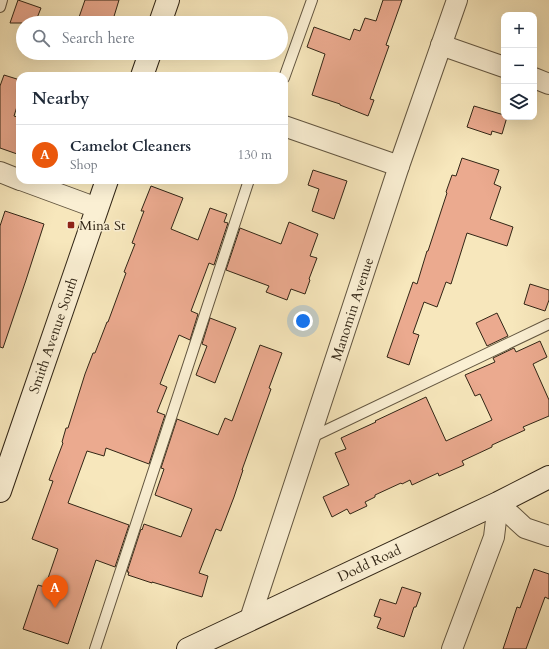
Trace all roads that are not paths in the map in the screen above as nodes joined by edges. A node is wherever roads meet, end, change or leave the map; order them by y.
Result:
1 (2, 0) edge
2 (168, 0) edge
3 (312, 0) edge
4 (457, 0) edge
5 (0, 7) edge
6 (162, 16) edge
7 (441, 45) junction
8 (148, 60) edge
9 (501, 67) edge
10 (145, 72) edge
11 (286, 72) edge
12 (537, 79) edge
13 (549, 84) edge
14 (288, 127) edge
15 (399, 166) junction
16 (0, 172) edge
17 (16, 178) edge
18 (32, 184) edge
19 (106, 184) edge
20 (248, 184) edge
21 (97, 208) junction
22 (549, 324) edge
23 (310, 438) junction
24 (549, 477) edge
25 (0, 491) edge
26 (498, 503) junction
27 (549, 536) edge
28 (250, 619) junction
29 (95, 649) edge
30 (188, 649) edge
31 (452, 649) edge

1 - 5 lane
2 - 6 street
3 - 11 lane
4 - 7 street, Manomin Avenue
7 - 9 street
7 - 15 street, Manomin Avenue
8 - 10 street
12 - 13 street
14 - 15 street
15 - 23 street, Manomin Avenue
16 - 17 street
18 - 21 street
19 - 21 street, Smith Avenue South
20 - 29 lane
21 - 25 street, Smith Avenue South
22 - 23 lane
23 - 28 street, Manomin Avenue
24 - 26 street, Dodd Road
26 - 27 street
26 - 28 street, Dodd Road
26 - 31 street
28 - 30 street, Dodd Road

